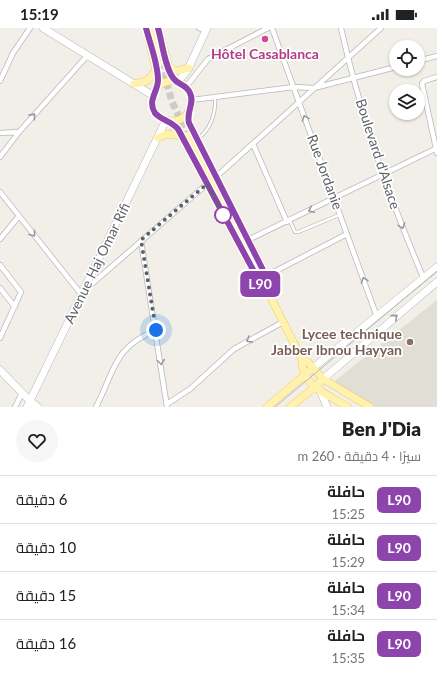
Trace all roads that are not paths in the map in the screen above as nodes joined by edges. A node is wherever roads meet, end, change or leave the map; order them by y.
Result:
1 (30, 28) edge
2 (43, 28) edge
3 (146, 28) edge
4 (152, 28) edge
5 (158, 28) edge
6 (198, 28) edge
7 (268, 28) edge
8 (272, 28) edge
9 (341, 28) edge
10 (381, 28) edge
11 (207, 30) edge
12 (87, 56) junction
13 (437, 56) edge
14 (347, 57) junction
15 (425, 59) edge
16 (161, 62) tunnel mouth
17 (169, 67) junction
18 (189, 68) junction
19 (389, 69) edge
20 (156, 70) junction
21 (437, 77) edge
22 (354, 79) junction
23 (0, 81) edge
24 (177, 81) junction
25 (134, 84) junction
26 (157, 87) junction
27 (186, 87) junction
28 (294, 87) junction
29 (314, 88) junction
30 (152, 95) junction
31 (215, 97) junction
32 (192, 100) junction
33 (300, 102) junction
34 (188, 112) junction
35 (168, 120) junction
36 (19, 132) junction
37 (0, 133) edge
38 (185, 135) junction
39 (158, 138) junction
40 (197, 140) junction
41 (253, 144) junction
42 (437, 149) edge
43 (0, 157) edge
44 (384, 174) junction
45 (216, 177) junction
46 (207, 184) junction
47 (0, 192) edge
48 (334, 199) junction
49 (340, 214) junction
50 (19, 216) junction
51 (288, 221) junction
52 (347, 234) junction
53 (0, 239) edge
54 (141, 240) junction
55 (248, 240) junction
56 (0, 264) edge
57 (437, 267) edge
58 (266, 276) junction
59 (423, 277) junction
60 (437, 282) edge
61 (265, 284) junction
62 (0, 288) edge
63 (82, 292) junction
64 (15, 307) junction
65 (377, 317) junction
66 (283, 322) junction
67 (156, 330) junction
68 (0, 338) edge
69 (302, 359) junction
70 (313, 368) junction
71 (0, 370) edge
72 (304, 376) junction
73 (323, 379) junction
74 (318, 389) junction
75 (22, 393) junction
76 (346, 394) junction
77 (29, 404) edge
78 (167, 405) edge
79 (345, 405) edge
80 (15, 407) edge
81 (38, 407) edge
82 (96, 407) edge
83 (267, 407) edge
84 (290, 407) edge
85 (327, 407) edge
86 (356, 407) edge
87 (364, 407) edge
88 (370, 407) edge

1 - 23 street
2 - 12 street
3 - 20 main road
4 - 16 main road
5 - 17 main road
6 - 11 street
7 - 27 street
8 - 28 street, Rue Jordanie
9 - 14 street, Boulevard d'Alsace
10 - 14 street
11 - 18 street
12 - 25 street
36 -> 12 street
13 - 15 street
14 - 22 street, Boulevard d'Alsace
14 - 29 street
17 - 18 main road
17 - 24 main road
18 - 24 street
19 - 22 street
20 - 25 main road
20 - 26 main road
21 - 42 street
22 - 29 street
22 - 44 street, Boulevard d'Alsace
24 - 26 main road
24 - 27 main road
25 - 30 street
26 - 30 main road
27 - 32 main road
28 - 29 street
28 - 31 street
28 - 33 street, Rue Jordanie
29 - 33 street
30 - 35 main road
31 - 32 street
31 - 40 lane
32 - 34 main road
33 - 41 street
48 -> 33 street, Rue Jordanie
34 - 35 main road
34 - 40 main road
35 - 38 main road
35 - 39 street, Avenue Haj Omar Rifi
36 - 37 street
36 - 43 street
38 - 39 main road
38 - 46 main road
38 - 61 main road
39 - 63 street, Avenue Haj Omar Rifi
40 - 45 main road
41 - 45 street
41 - 51 street
42 - 44 street
44 - 48 street
44 -> 59 street, Boulevard d'Alsace
45 - 55 main road
46 - 54 street
46 - 61 main road
47 - 50 street
48 - 49 street, Rue Jordanie
48 -> 51 street
49 - 51 lane
49 - 52 street, Rue Jordanie
50 - 53 street
50 -> 63 street
51 - 55 street
52 - 58 street
65 -> 52 street, Rue Jordanie
54 - 63 street
54 - 67 street
55 - 58 main road
56 - 64 street
57 - 59 street
58 - 61 main road
59 - 65 street
73 -> 60 street
61 - 66 main road
62 - 64 street
63 - 77 street, Avenue Haj Omar Rifi
64 - 68 street
65 - 70 street
66 - 69 main road
66 -> 78 street
67 -> 78 street
67 - 82 street
69 - 70 main road
69 - 72 main road
70 - 72 main road
70 - 73 main road
71 - 75 street
72 - 74 main road
72 - 83 main road
73 - 74 main road
73 - 76 main road
74 - 79 main road
74 - 84 main road
74 - 85 street
75 - 77 street
75 - 80 street
76 - 87 main road
76 - 88 main road
77 - 81 street
79 - 86 main road

